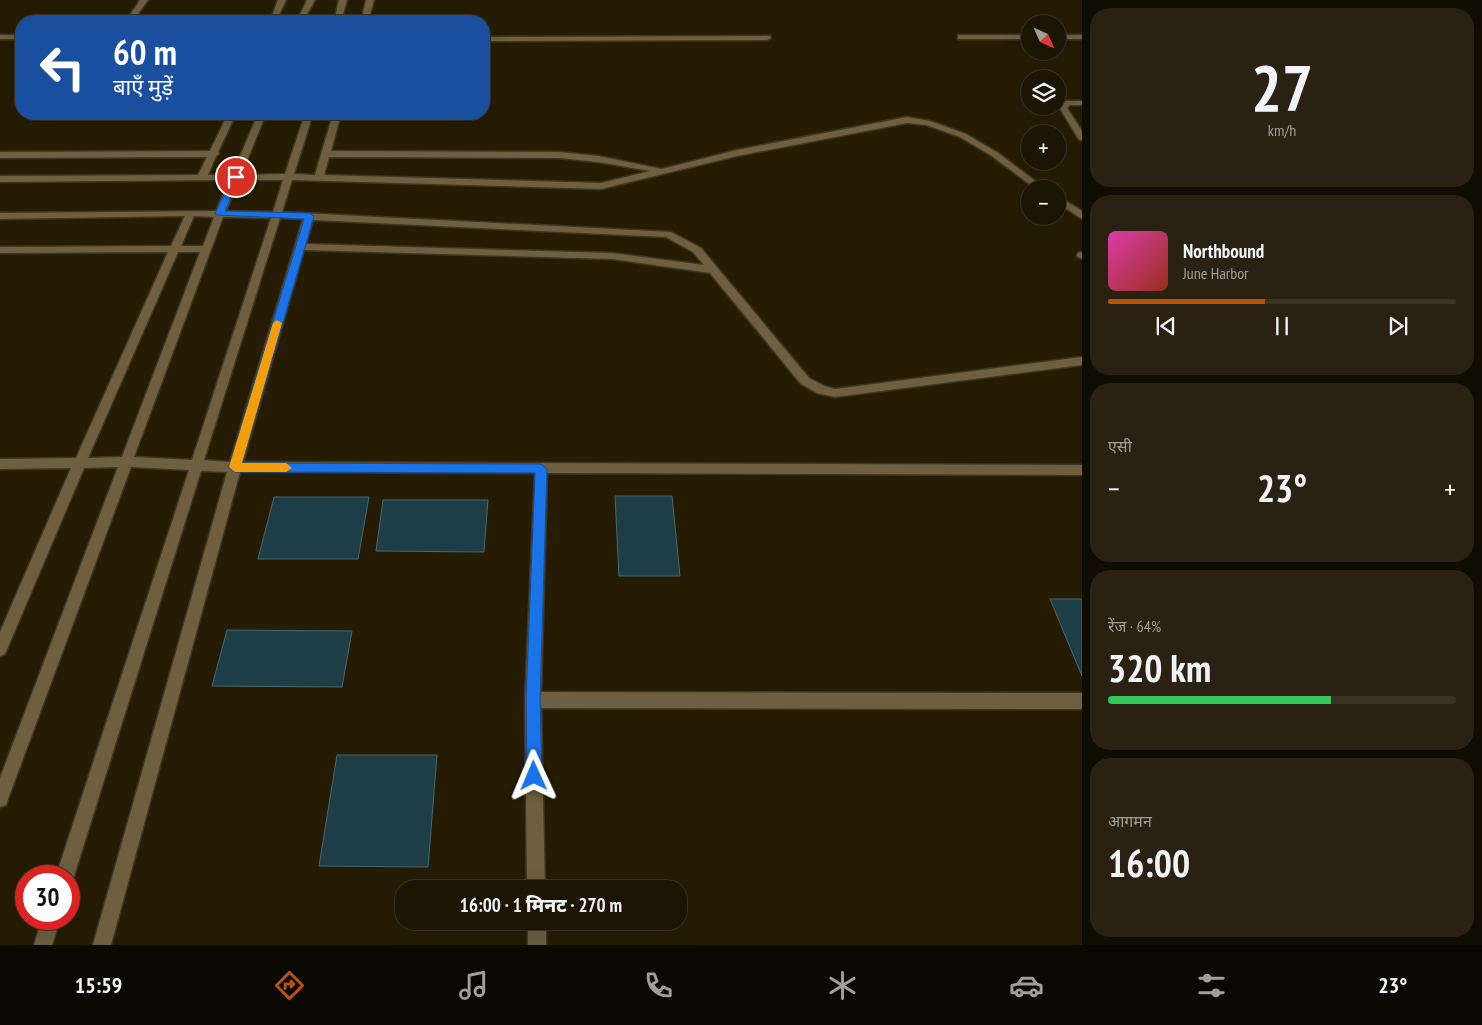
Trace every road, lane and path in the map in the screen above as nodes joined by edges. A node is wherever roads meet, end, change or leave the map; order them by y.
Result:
1 (144, 0) edge
2 (282, 0) edge
3 (311, 0) edge
4 (343, 0) edge
5 (370, 0) edge
6 (133, 15) edge
7 (276, 15) edge
8 (303, 15) edge
9 (339, 15) edge
10 (366, 15) edge
11 (0, 37) edge
12 (15, 37) edge
13 (961, 37) dead end
14 (1021, 37) edge
15 (1066, 37) edge
16 (1082, 37) edge
17 (767, 38) dead end
18 (490, 39) edge
19 (1082, 103) edge
20 (229, 120) edge
21 (260, 120) edge
22 (307, 120) edge
23 (335, 120) edge
24 (1082, 138) edge
25 (0, 154) edge
26 (214, 154) junction
27 (325, 154) junction
28 (663, 171) junction
29 (202, 177) junction
30 (236, 177) junction
31 (290, 177) junction
32 (319, 178) junction
33 (0, 179) edge
34 (1029, 180) edge
35 (1066, 205) edge
36 (191, 213) junction
37 (220, 214) junction
38 (278, 215) junction
39 (1081, 215) edge
40 (0, 216) edge
41 (309, 216) junction
42 (300, 248) junction
43 (176, 249) junction
44 (207, 249) junction
45 (0, 250) edge
46 (714, 270) junction
47 (1082, 360) edge
48 (80, 462) junction
49 (126, 462) junction
50 (0, 464) edge
51 (196, 467) junction
52 (235, 467) junction
53 (541, 469) junction
54 (1082, 470) edge
55 (0, 649) edge
56 (533, 700) junction
57 (1082, 701) edge
58 (0, 799) edge
59 (69, 865) edge
60 (536, 880) edge
61 (48, 930) edge
62 (537, 930) edge
63 (43, 945) edge
64 (102, 945) edge
65 (537, 945) edge

1 - 6 street
2 - 7 street
3 - 8 street
4 - 9 street
5 - 10 street
11 - 12 street
13 - 14 street
15 - 16 street
17 - 18 street
19 - 24 street
20 - 26 street
21 - 30 street
22 - 31 street
23 - 27 street
25 - 26 street
26 - 29 street
27 - 28 street
27 - 32 street
28 - 32 street
28 - 34 street
29 - 30 street
29 - 33 street
30 - 31 street
30 - 37 street
31 - 32 street
31 - 38 street
35 - 39 street
36 - 37 street
36 - 40 street
36 - 43 street
37 - 38 street
37 - 44 street
38 - 41 street
38 - 51 street
41 - 42 street
41 - 46 street
42 - 46 street
42 - 52 street
43 - 44 street
43 - 45 street
43 - 48 street
44 - 49 street
46 - 47 street
48 - 49 street
48 - 50 street
48 - 55 street
49 - 51 street
49 - 58 street
51 - 52 street
51 - 59 street
52 - 53 street
52 - 64 street
53 - 54 street
53 - 56 street
56 - 57 street
56 - 60 street
61 - 63 street
62 - 65 street

